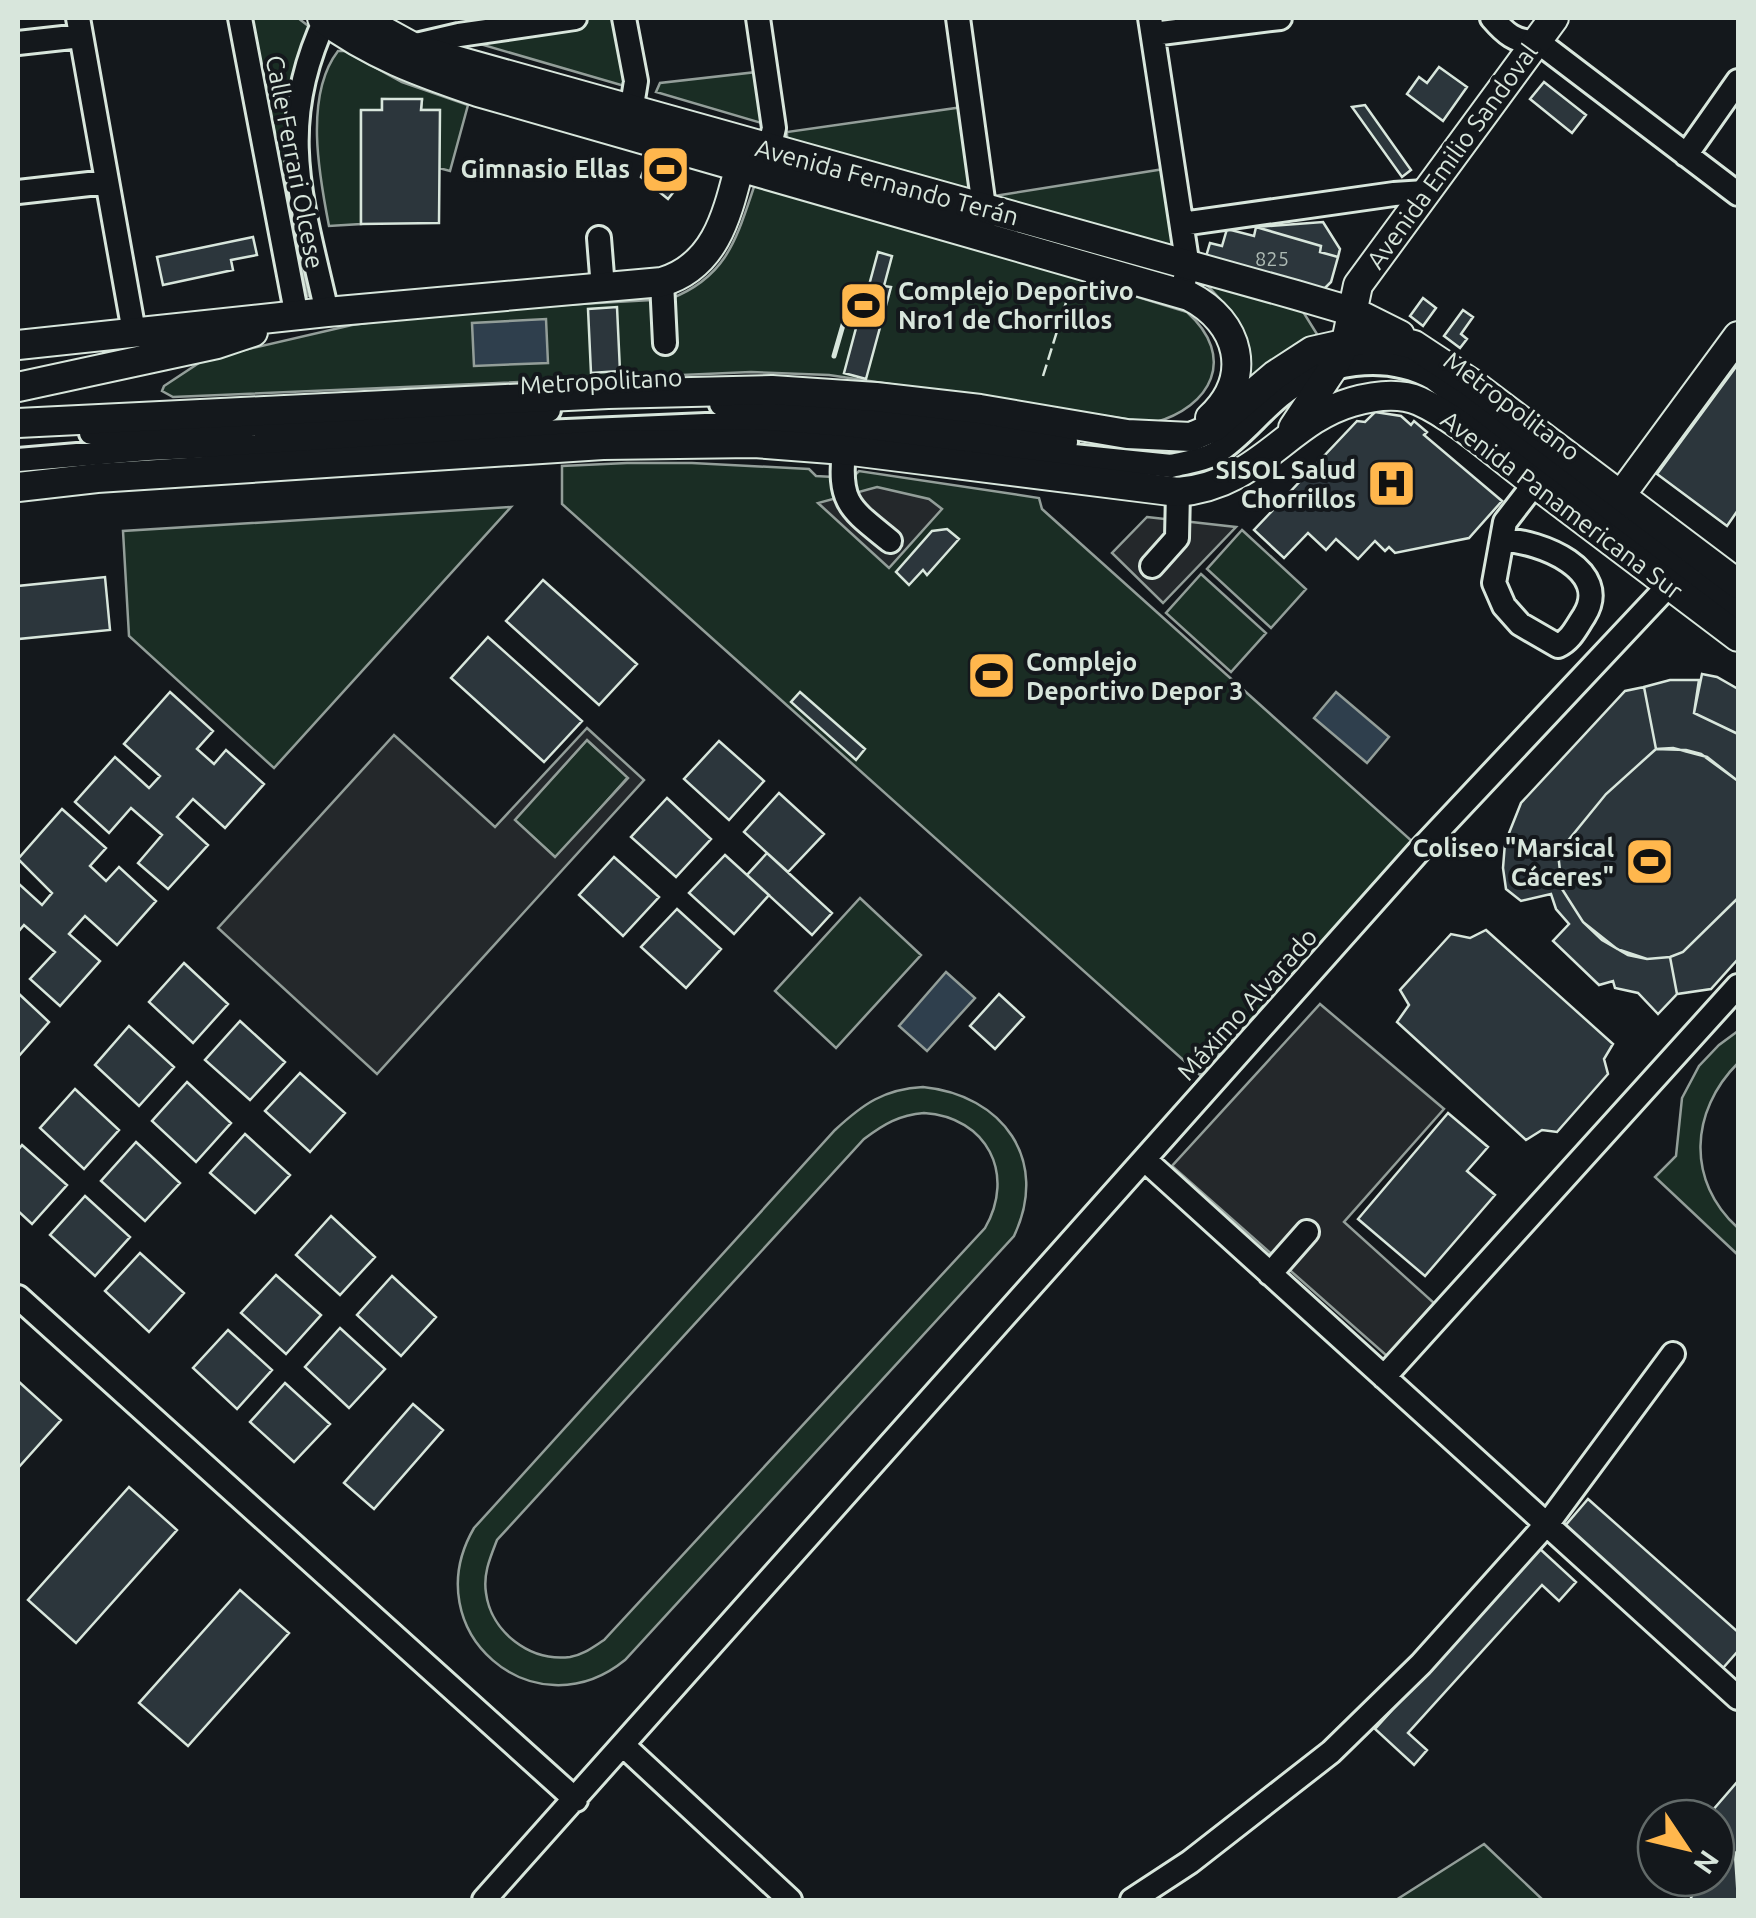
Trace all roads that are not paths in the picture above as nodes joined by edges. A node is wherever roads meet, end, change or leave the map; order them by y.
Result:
1 (240, 18) edge
2 (324, 18) edge
3 (360, 18) edge
4 (576, 18) edge
5 (624, 18) edge
6 (758, 18) edge
7 (958, 18) edge
8 (1280, 18) edge
9 (1492, 18) edge
10 (1554, 18) edge
11 (1152, 26) edge
12 (79, 27) edge
13 (1536, 41) junction
14 (18, 43) edge
15 (411, 46) junction
16 (1738, 81) edge
17 (631, 112) junction
18 (1686, 155) junction
19 (754, 159) junction
20 (107, 182) junction
21 (18, 192) edge
22 (1424, 192) junction
23 (1738, 194) edge
24 (984, 207) junction
25 (1182, 224) junction
26 (983, 237) junction
27 (599, 238) dead end
28 (1185, 280) junction
29 (662, 282) junction
30 (604, 288) junction
31 (1296, 295) junction
32 (327, 312) junction
33 (1354, 312) junction
34 (297, 317) junction
35 (134, 332) junction
36 (1738, 336) edge
37 (665, 342) dead end
38 (18, 345) edge
39 (1414, 345) junction
40 (1336, 352) junction
41 (18, 387) edge
42 (18, 423) edge
43 (18, 435) edge
44 (844, 450) junction
45 (1178, 450) junction
46 (1273, 453) junction
47 (18, 460) edge
48 (1534, 484) junction
49 (18, 486) edge
50 (1178, 492) junction
51 (1621, 495) junction
52 (1503, 540) junction
53 (890, 541) dead end
54 (1152, 566) dead end
55 (1738, 584) edge
56 (1667, 586) junction
57 (1738, 612) edge
58 (1738, 637) edge
59 (1738, 651) edge
60 (1738, 986) edge
61 (1145, 1160) junction
62 (1307, 1232) dead end
63 (1270, 1274) junction
64 (18, 1296) edge
65 (1673, 1354) dead end
66 (1384, 1378) junction
67 (1546, 1524) junction
68 (1738, 1698) edge
69 (624, 1746) junction
70 (576, 1800) junction
71 (484, 1900) edge
72 (790, 1900) edge
73 (1132, 1900) edge

1 - 34 street, Calle Ferrari Olcese
2 - 19 main road, Avenida Fernando Terán
2 - 32 street, Calle Ferrari Olcese
3 - 15 main road, Avenida Fernando Terán
4 - 15 street
5 - 17 street
6 - 19 street
7 - 24 street
8 - 11 street
9 - 13 street
10 - 13 main road, Avenida Emilio Sandoval
11 - 25 street
12 - 14 street
12 - 20 street
13 - 18 street
13 - 22 main road, Avenida Emilio Sandoval
15 - 17 main road, Avenida Fernando Terán
16 - 18 street
17 - 19 main road, Avenida Fernando Terán
18 - 23 street
19 - 24 main road, Avenida Fernando Terán
19 - 26 main road, Avenida Fernando Terán
19 - 29 main road
20 - 21 street
20 - 35 street
22 - 25 street
22 - 33 main road, Avenida Emilio Sandoval
24 - 26 street
24 - 28 main road, Avenida Fernando Terán
25 - 28 street
26 - 28 main road, Avenida Fernando Terán
27 - 30 street
28 - 31 main road, Avenida Fernando Terán
28 - 45 main road, Avenida Fernando Terán
29 - 30 main road
29 - 37 street
30 - 32 main road
31 - 33 main road, Avenida Fernando Terán
31 - 40 main road
32 - 34 main road
33 - 39 main road, Avenida Fernando Terán
33 - 40 main road, Avenida Emilio Sandoval
34 - 35 main road
34 - 41 main road
35 - 38 main road
36 - 51 main road
39 - 40 main road, Avenida Panamericana Sur
39 - 51 main road, Avenida Panamericana Sur
40 - 45 main road
40 - 46 main road, Avenida Emilio Sandoval
40 - 57 street, Metropolitano
42 - 45 main road
43 - 45 street, Metropolitano
44 - 49 main road
44 - 50 main road
44 - 53 street
45 - 47 street, Metropolitano
46 - 48 main road, Avenida Panamericana Sur
46 - 50 main road, Avenida Panamericana Sur
48 - 52 street
48 - 56 main road, Avenida Panamericana Sur
50 - 54 street
51 - 55 main road, Avenida Panamericana Sur
52 - 52 street
56 - 58 main road, Avenida Panamericana Sur
56 - 59 street
56 - 61 street, Máximo Alvarado
60 - 66 street
61 - 63 street
61 - 69 street, Máximo Alvarado
62 - 63 street
63 - 66 street
64 - 70 street
65 - 67 street
66 - 67 street
67 - 68 street
67 - 73 street
69 - 70 street, Máximo Alvarado
69 - 72 street
70 - 71 street, Máximo Alvarado

